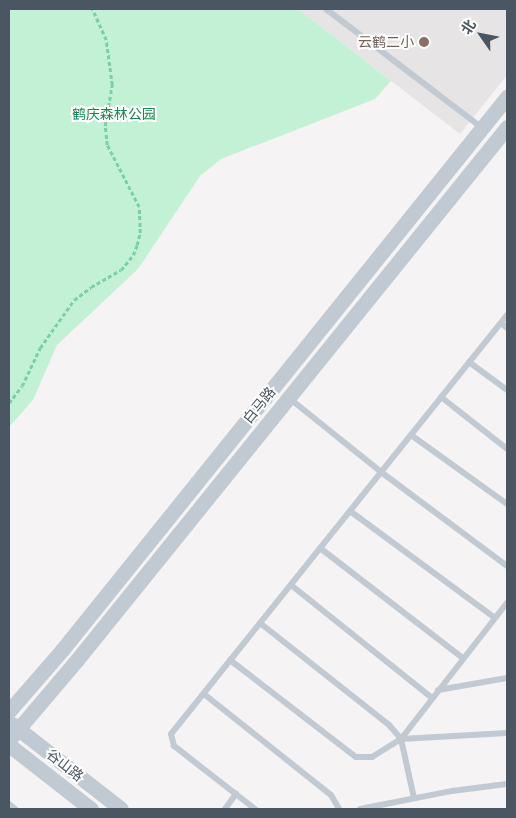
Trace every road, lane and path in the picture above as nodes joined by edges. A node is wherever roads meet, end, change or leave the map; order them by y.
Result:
1 (92, 9) edge
2 (326, 9) edge
3 (507, 97) edge
4 (507, 127) edge
5 (482, 128) junction
6 (507, 315) edge
7 (500, 323) junction
8 (507, 328) edge
9 (469, 362) junction
10 (507, 390) edge
11 (441, 397) junction
12 (289, 398) junction
13 (9, 403) edge
14 (411, 434) junction
15 (507, 449) edge
16 (381, 472) junction
17 (507, 504) edge
18 (350, 512) junction
19 (320, 548) junction
20 (507, 566) edge
21 (291, 585) junction
22 (507, 603) edge
23 (495, 618) junction
24 (260, 623) junction
25 (463, 658) junction
26 (230, 660) junction
27 (507, 678) edge
28 (438, 690) junction
29 (204, 694) junction
30 (432, 698) junction
31 (9, 711) edge
32 (12, 730) edge
33 (507, 733) edge
34 (401, 739) junction
35 (9, 745) edge
36 (507, 784) edge
37 (236, 794) junction
38 (414, 798) junction
39 (9, 804) edge
40 (15, 809) edge
41 (91, 809) edge
42 (121, 809) edge
43 (224, 809) edge
44 (255, 809) edge
45 (339, 809) edge
46 (360, 809) edge

1 - 13 path
2 - 5 lane
3 - 5 street, 白马路
4 - 12 street, 白马路
5 - 31 street, 白马路
6 - 7 lane
7 - 8 lane
7 - 9 lane
9 - 10 lane
9 - 11 lane
11 - 14 lane
11 - 15 lane
12 - 16 lane
12 - 32 street, 白马路
14 - 16 lane
14 - 17 lane
16 - 18 lane
16 - 20 lane
18 - 19 lane
18 - 23 lane
19 - 21 lane
19 - 25 lane
21 - 24 lane
21 - 30 lane
22 - 23 lane
23 - 25 lane
24 - 26 lane
24 - 34 lane
25 - 28 lane
26 - 29 lane
26 - 34 lane
27 - 28 lane
28 - 30 lane
29 - 37 lane
29 - 45 lane
30 - 34 lane
32 - 42 street, 谷山路
33 - 34 lane
34 - 38 lane
35 - 41 street, 谷山路
36 - 38 lane
37 - 43 lane
37 - 44 lane
38 - 46 lane
39 - 40 lane

